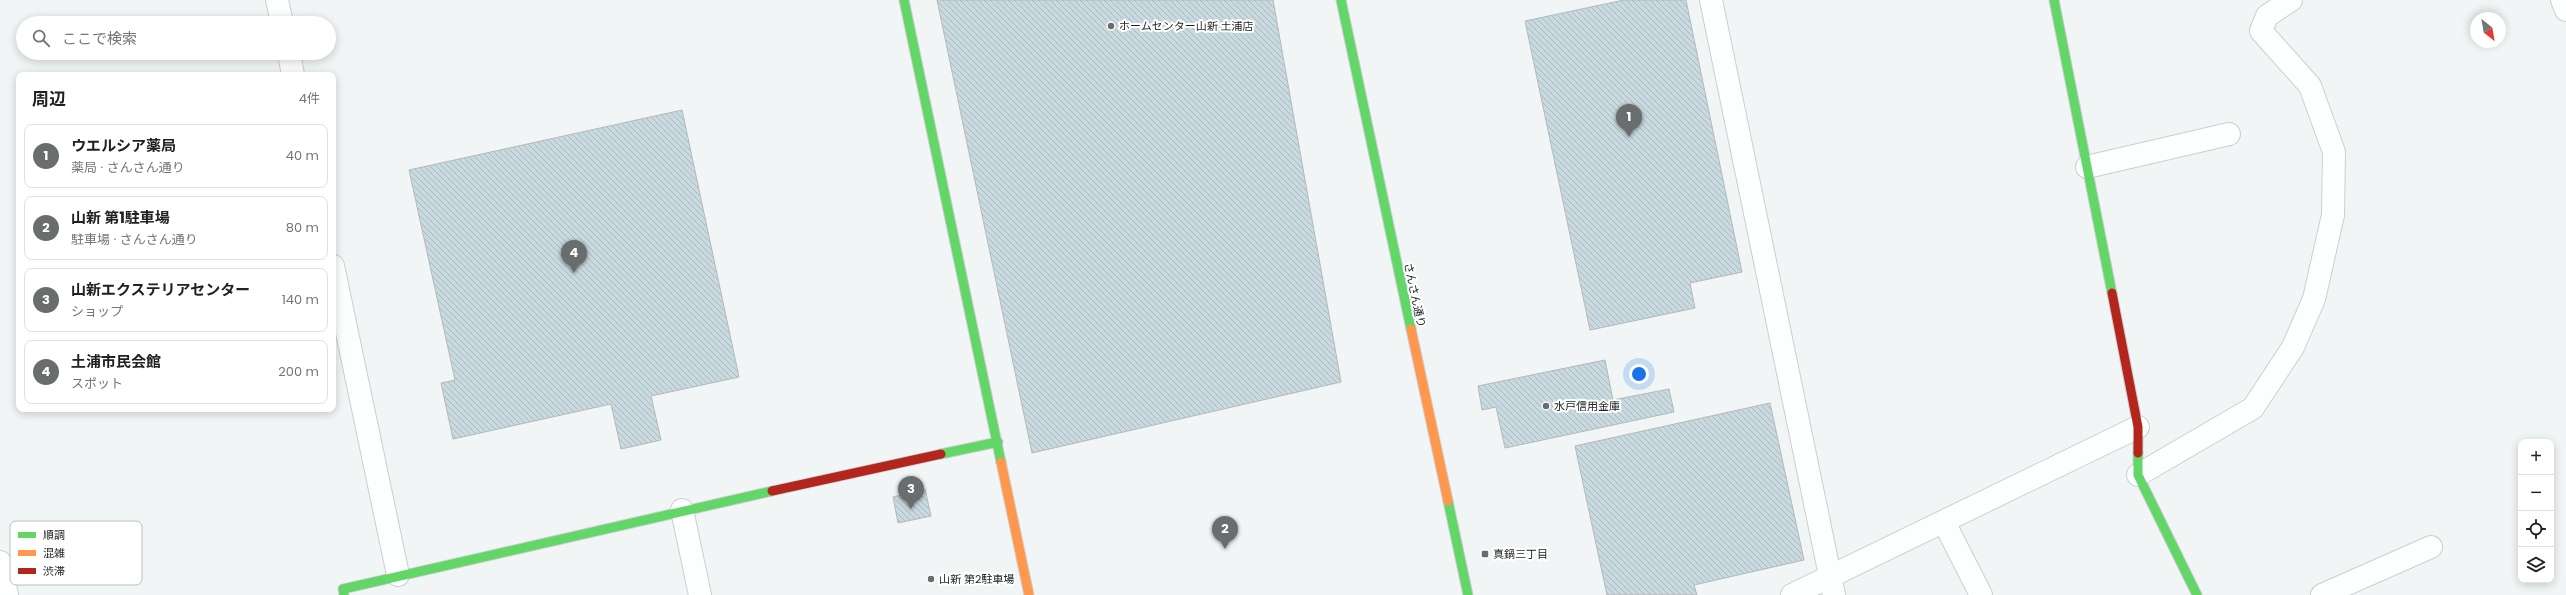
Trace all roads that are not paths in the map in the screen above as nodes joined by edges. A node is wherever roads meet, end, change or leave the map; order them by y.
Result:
1 (278, 0) edge
2 (904, 0) edge
3 (1341, 0) edge
4 (1710, 0) edge
5 (2054, 0) edge
6 (2292, 0) edge
7 (2562, 0) edge
8 (2566, 10) edge
9 (281, 16) edge
10 (290, 60) edge
11 (292, 72) edge
12 (2229, 134) dead end
13 (2087, 167) junction
14 (336, 280) edge
15 (2138, 427) junction
16 (998, 442) junction
17 (2138, 475) junction
18 (682, 510) junction
19 (1944, 522) junction
20 (2431, 547) dead end
21 (0, 562) edge
22 (398, 575) junction
23 (1832, 586) edge
24 (7, 595) edge
25 (344, 595) edge
26 (700, 595) edge
27 (1029, 595) edge
28 (1468, 595) edge
29 (1792, 595) edge
30 (1980, 595) edge
31 (2197, 595) edge
32 (2322, 595) edge

1 - 9 street
2 - 16 street
3 - 28 street, さんさん通り
4 - 23 street
5 - 13 street
6 - 17 street
7 - 8 street
10 - 11 street
12 - 13 street
13 - 15 street
14 - 22 street
15 - 17 street
15 - 19 street
16 - 18 street
16 - 27 street
17 - 31 street
18 - 22 street
18 - 26 street
19 - 23 street
19 - 30 street
20 - 32 street
21 - 24 street
22 - 25 street
23 - 29 street

